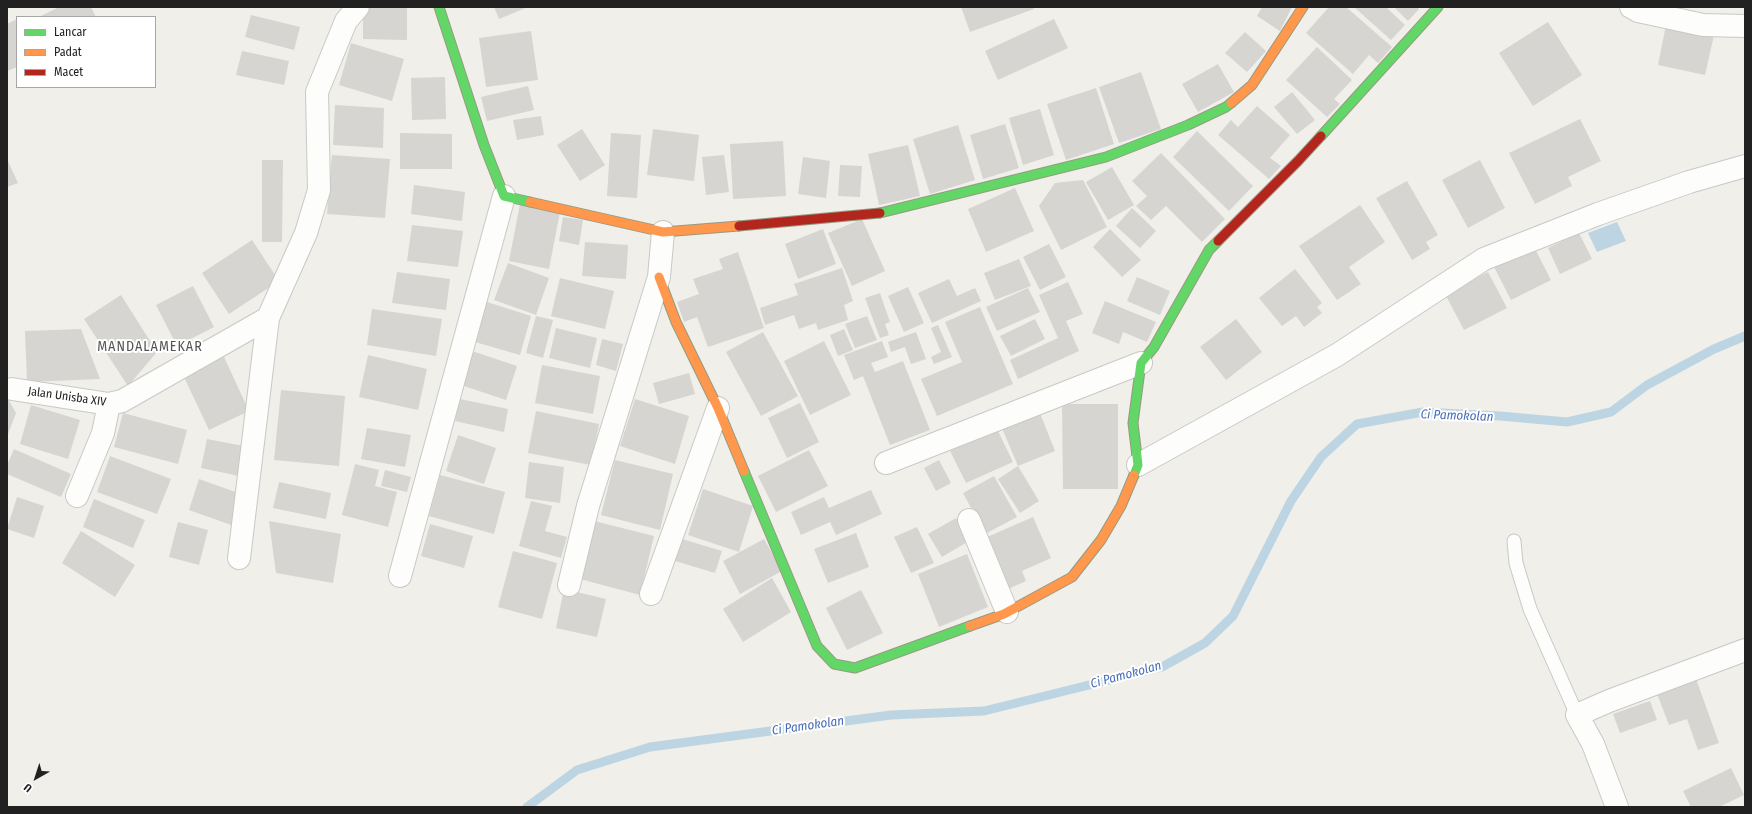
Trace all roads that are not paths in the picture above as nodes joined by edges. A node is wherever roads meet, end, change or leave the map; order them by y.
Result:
1 (358, 7) edge
2 (439, 7) edge
3 (1303, 7) edge
4 (1438, 7) edge
5 (1631, 7) edge
6 (1745, 26) edge
7 (1745, 166) edge
8 (504, 196) junction
9 (664, 232) junction
10 (659, 276) junction
11 (268, 318) junction
12 (1141, 363) junction
13 (12, 389) dead end
14 (109, 404) junction
15 (718, 408) junction
16 (886, 463) dead end
17 (1138, 465) junction
18 (78, 496) dead end
19 (969, 520) dead end
20 (1514, 540) dead end
21 (239, 558) dead end
22 (400, 576) dead end
23 (569, 585) dead end
24 (651, 594) dead end
25 (1007, 612) junction
26 (1745, 650) edge
27 (1577, 715) junction
28 (1617, 807) edge

1 - 11 street
2 - 8 street
3 - 9 street
4 - 12 street
5 - 6 street
7 - 17 street
8 - 9 street
8 - 22 street
9 - 10 street
10 - 15 street
10 - 23 street
11 - 14 street, Jalan Unisba XIV
11 - 21 street
12 - 16 street
12 - 17 street
13 - 14 street, Jalan Unisba XIV
14 - 18 street
15 - 24 street
15 - 25 street
17 - 25 street
19 - 25 street
20 - 27 lane
26 - 27 street
27 - 28 street

